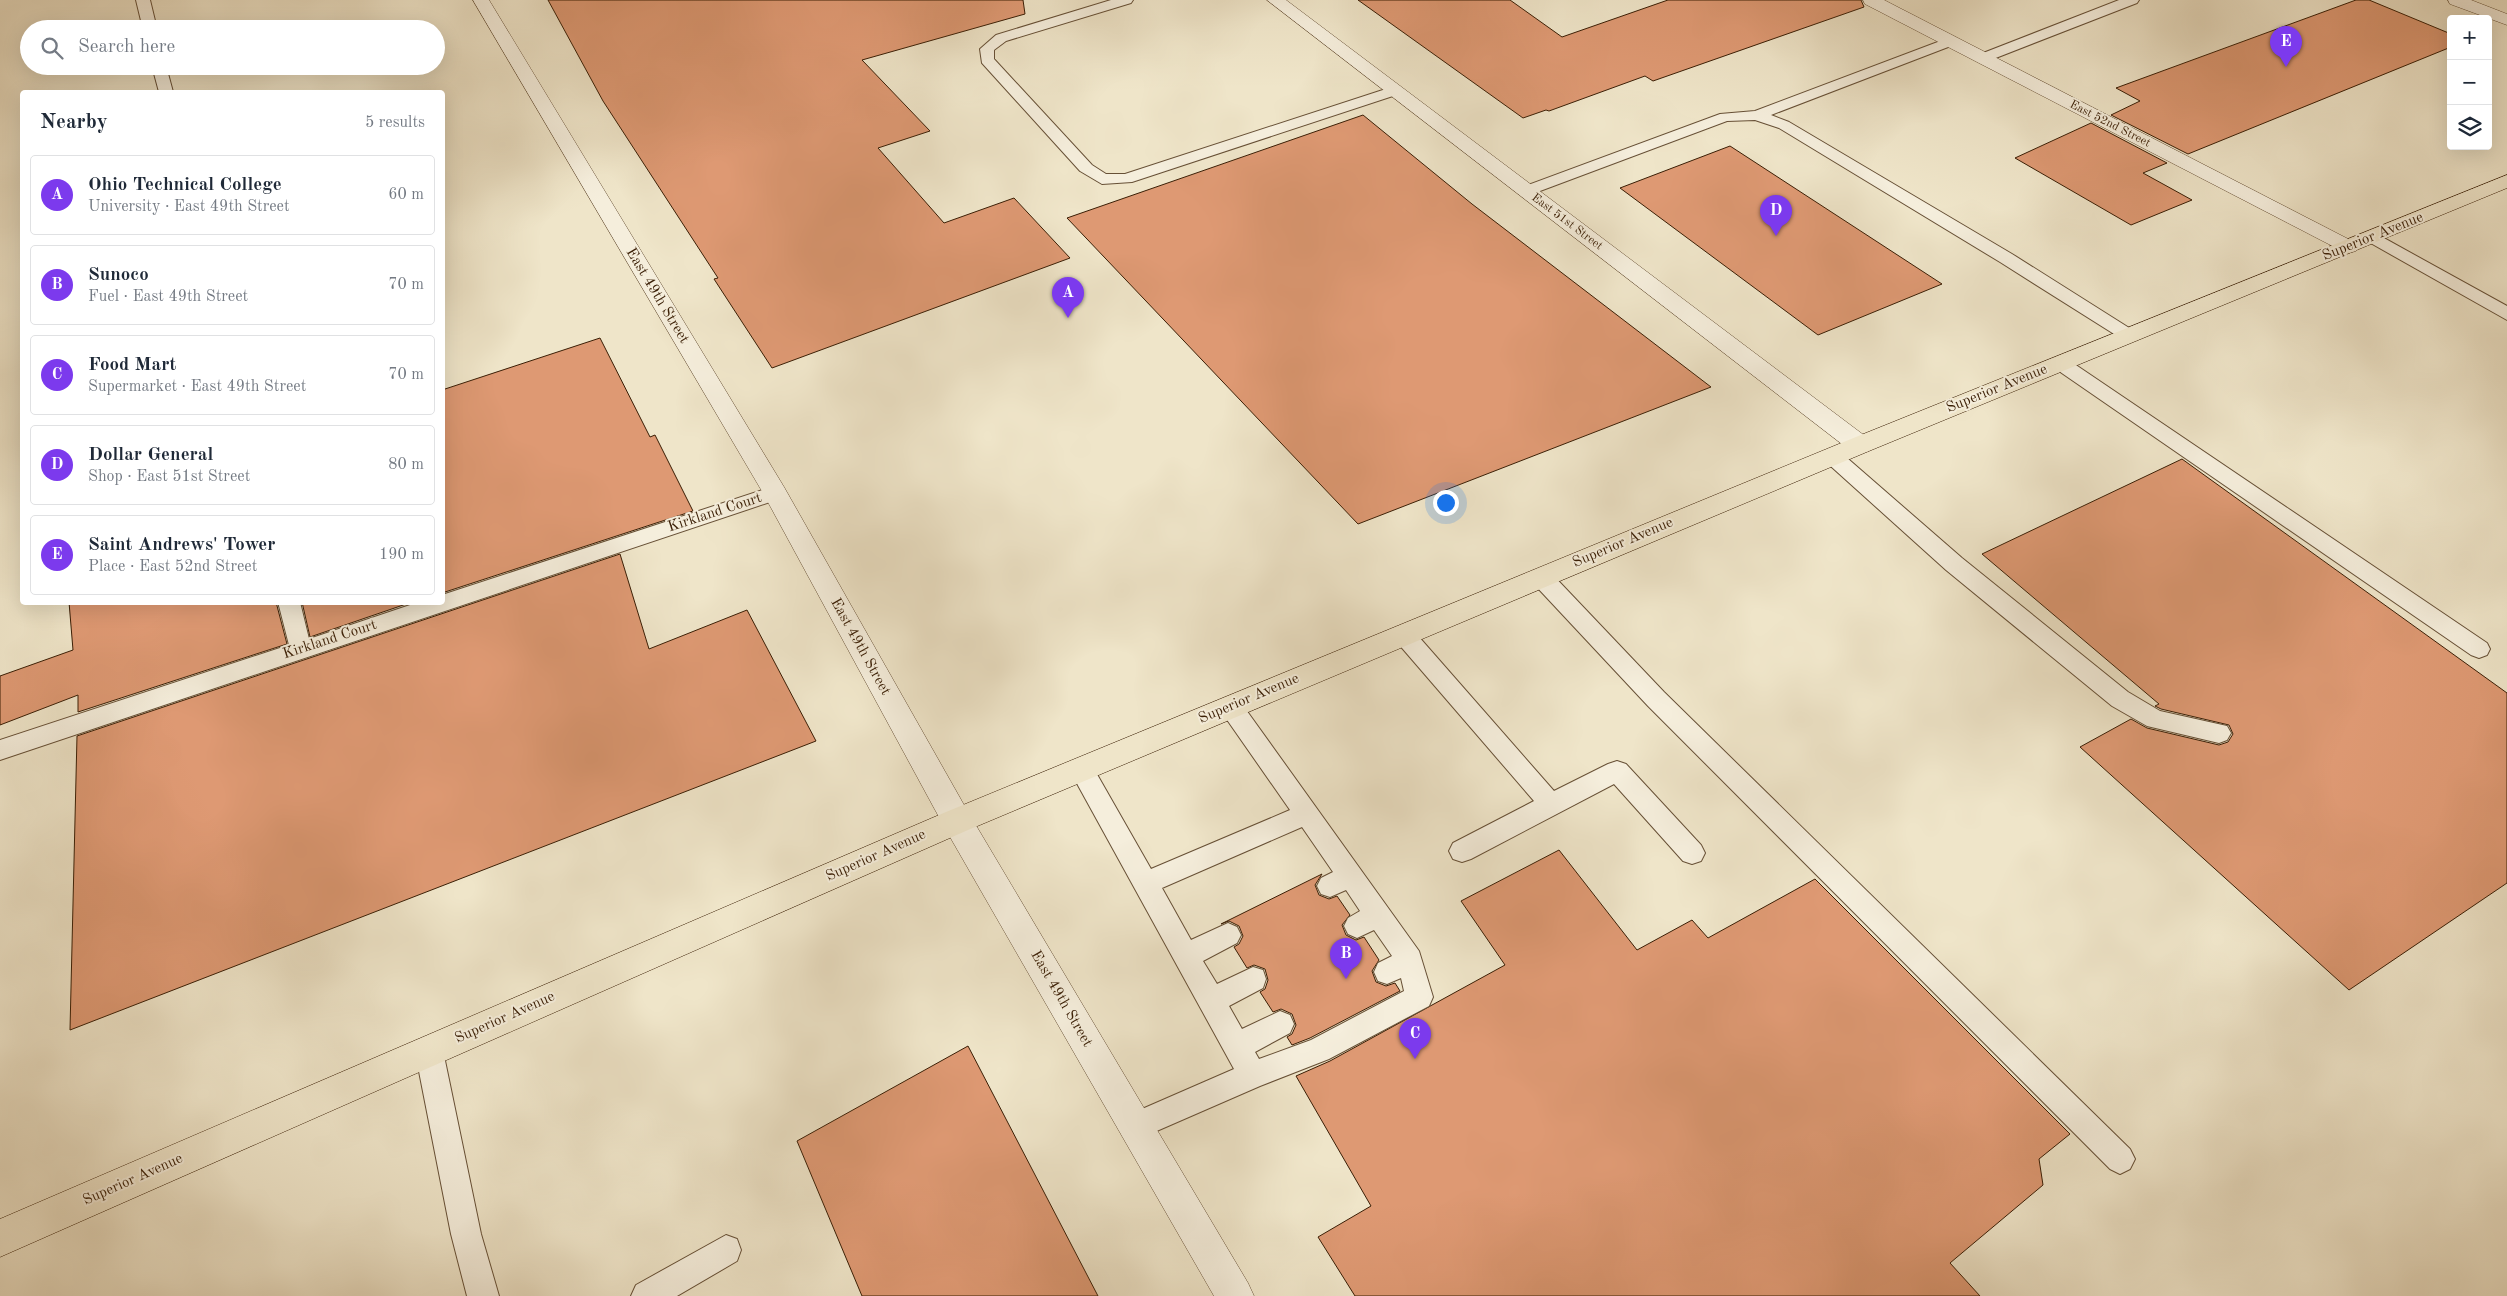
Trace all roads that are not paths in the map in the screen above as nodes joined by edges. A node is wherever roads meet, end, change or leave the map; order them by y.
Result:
1 (143, 0) edge
2 (481, 0) edge
3 (1126, 0) edge
4 (1274, 0) edge
5 (1871, 0) edge
6 (2132, 0) edge
7 (2456, 0) edge
8 (2505, 18) edge
9 (148, 20) edge
10 (1950, 41) junction
11 (1983, 58) junction
12 (161, 75) edge
13 (165, 90) edge
14 (1394, 91) junction
15 (1757, 115) junction
16 (2507, 181) edge
17 (1526, 191) junction
18 (2373, 237) junction
19 (2349, 247) junction
20 (2507, 314) edge
21 (2128, 335) junction
22 (2060, 363) junction
23 (1860, 444) junction
24 (1832, 456) junction
25 (775, 493) junction
26 (1542, 577) junction
27 (445, 602) edge
28 (290, 605) edge
29 (437, 605) edge
30 (1404, 635) junction
31 (2478, 649) dead end
32 (301, 650) junction
33 (1231, 706) junction
34 (2219, 734) dead end
35 (0, 750) edge
36 (1082, 769) junction
37 (1551, 804) junction
38 (1306, 814) junction
39 (957, 821) junction
40 (1462, 851) dead end
41 (1692, 853) dead end
42 (1146, 883) junction
43 (1228, 935) dead end
44 (1186, 956) junction
45 (1410, 960) junction
46 (1387, 972) dead end
47 (1253, 979) dead end
48 (1211, 1001) junction
49 (1280, 1024) dead end
50 (1237, 1047) junction
51 (429, 1051) junction
52 (1253, 1075) junction
53 (1136, 1126) junction
54 (2120, 1159) dead end
55 (0, 1238) edge
56 (726, 1250) dead end
57 (483, 1296) edge
58 (647, 1296) edge
59 (1235, 1296) edge

1 - 9 lane
2 - 25 street, East 49th Street
3 - 14 lane
4 - 14 street, East 51st Street
5 - 10 street, East 52nd Street
6 - 11 lane
7 - 8 street
10 - 11 street, East 52nd Street
10 - 15 lane
11 - 19 street, East 52nd Street
12 - 13 lane
14 - 17 street, East 51st Street
15 - 17 lane
15 - 21 lane
16 - 18 main road, Superior Avenue
17 - 23 street, East 51st Street
18 - 19 main road, Superior Avenue
18 - 20 lane
19 - 21 main road, Superior Avenue
21 - 22 main road, Superior Avenue
22 - 23 main road, Superior Avenue
22 - 31 lane
23 - 24 main road, Superior Avenue
24 - 26 main road, Superior Avenue
24 - 34 lane
25 - 27 lane, Kirkland Court
25 - 39 street, East 49th Street
26 - 30 main road, Superior Avenue
26 - 54 lane
28 - 32 lane
29 - 32 lane, Kirkland Court
30 - 33 main road, Superior Avenue
30 - 37 lane
32 - 35 lane, Kirkland Court
33 - 36 main road, Superior Avenue
33 - 38 lane
36 - 39 main road, Superior Avenue
36 - 42 lane
37 - 40 lane
37 - 41 lane
38 - 42 lane
38 - 45 lane
39 - 51 main road, Superior Avenue
39 - 53 street, East 49th Street
42 - 44 lane
43 - 44 lane
44 - 48 lane
45 - 46 lane
45 - 52 lane
47 - 48 lane
48 - 50 lane
49 - 50 lane
50 - 52 lane
51 - 55 main road, Superior Avenue
51 - 57 lane
52 - 53 lane
53 - 59 street, East 49th Street
56 - 58 lane

